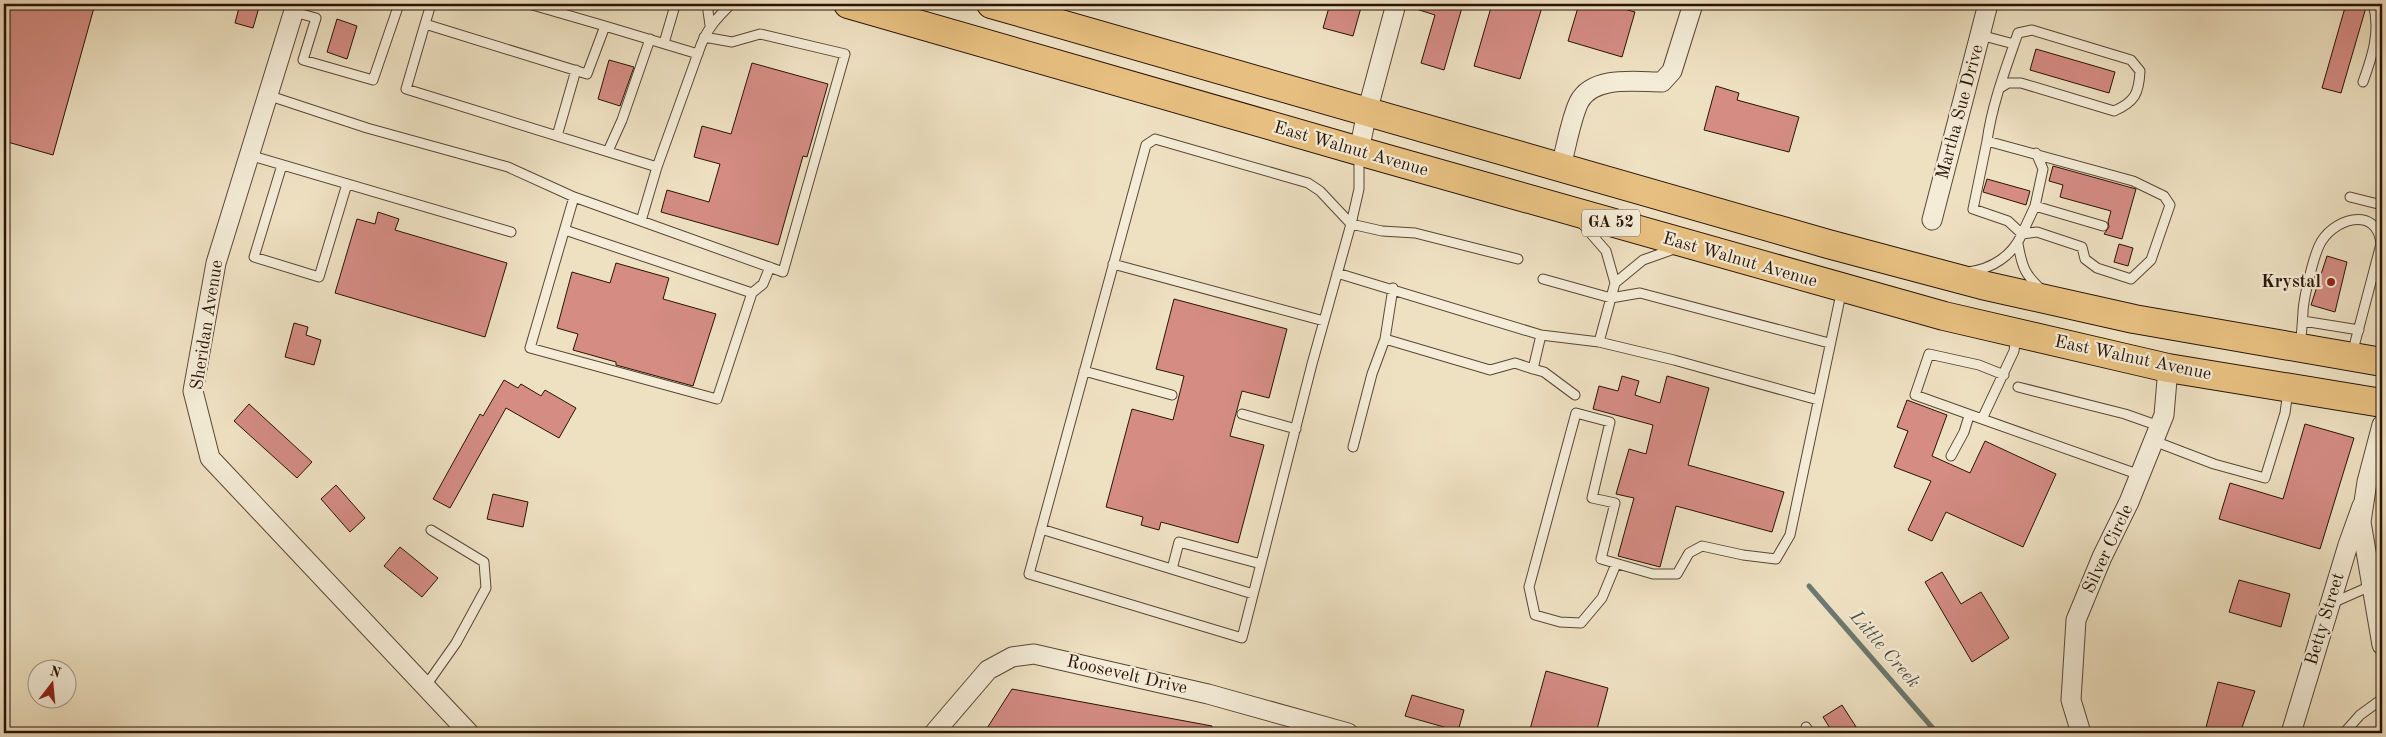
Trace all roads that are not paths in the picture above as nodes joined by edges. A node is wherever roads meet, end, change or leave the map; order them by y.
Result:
1 (399, 4) edge
2 (431, 4) edge
3 (529, 4) edge
4 (669, 4) edge
5 (707, 4) edge
6 (731, 4) edge
7 (848, 4) edge
8 (991, 4) edge
9 (1396, 4) edge
10 (1693, 4) edge
11 (1988, 4) edge
12 (2373, 4) edge
13 (295, 8) edge
14 (425, 24) junction
15 (710, 25) junction
16 (605, 26) junction
17 (2379, 30) edge
18 (1980, 36) junction
19 (704, 38) junction
20 (650, 39) junction
21 (664, 43) junction
22 (2014, 44) junction
23 (698, 54) junction
24 (576, 70) junction
25 (2363, 82) dead end
26 (2000, 88) junction
27 (267, 95) junction
28 (1367, 112) junction
29 (557, 136) junction
30 (1987, 141) junction
31 (608, 151) junction
32 (1359, 151) junction
33 (2036, 153) junction
34 (248, 155) junction
35 (282, 164) junction
36 (1561, 166) junction
37 (657, 167) junction
38 (347, 184) junction
39 (574, 197) junction
40 (2350, 197) dead end
41 (2382, 205) edge
42 (2035, 206) junction
43 (1573, 212) junction
44 (1932, 220) dead end
45 (641, 221) junction
46 (1351, 224) junction
47 (2103, 226) dead end
48 (565, 230) junction
49 (511, 232) dead end
50 (2022, 234) junction
51 (2382, 242) edge
52 (1686, 244) junction
53 (2018, 244) junction
54 (1518, 259) dead end
55 (1113, 264) junction
56 (770, 267) junction
57 (1338, 273) junction
58 (1942, 275) junction
59 (1543, 279) dead end
60 (1615, 283) junction
61 (1394, 288) junction
62 (1842, 289) junction
63 (752, 293) junction
64 (1611, 298) junction
65 (2055, 301) junction
66 (1324, 321) junction
67 (2303, 321) junction
68 (2359, 330) junction
69 (2016, 333) junction
70 (1541, 335) junction
71 (1384, 339) junction
72 (1599, 342) junction
73 (1829, 343) junction
74 (2300, 348) junction
75 (2351, 357) junction
76 (2382, 362) edge
77 (2168, 368) junction
78 (1533, 369) junction
79 (1084, 371) junction
80 (2004, 375) junction
81 (2018, 387) dead end
82 (2288, 388) junction
83 (1172, 395) dead end
84 (1575, 395) dead end
85 (1818, 400) junction
86 (2382, 403) edge
87 (1242, 414) dead end
88 (1969, 416) junction
89 (1982, 419) junction
90 (2382, 426) edge
91 (1296, 429) junction
92 (2156, 434) junction
93 (1354, 447) dead end
94 (1951, 456) dead end
95 (2140, 475) junction
96 (2362, 506) junction
97 (1041, 529) junction
98 (431, 530) dead end
99 (1261, 564) junction
100 (1616, 564) junction
101 (1172, 569) junction
102 (2377, 584) edge
103 (1253, 594) junction
104 (2330, 604) junction
105 (2382, 645) edge
106 (425, 687) junction
107 (2382, 699) edge
108 (469, 733) edge
109 (934, 733) edge
110 (1348, 733) edge
111 (2081, 733) edge
112 (2291, 733) edge
113 (2344, 733) edge

1 - 13 lane
2 - 14 lane
3 - 16 lane
4 - 21 lane
5 - 15 lane
6 - 15 lane
7 - 32 main road, East Walnut Avenue / GA 52
8 - 28 main road, GA 52
9 - 28 street
10 - 36 street
11 - 18 street, Martha Sue Drive
12 - 17 lane
13 - 27 street, Sheridan Avenue
14 - 24 lane
14 - 29 lane
15 - 19 lane
16 - 20 lane
16 - 24 lane
17 - 25 lane
18 - 22 lane
18 - 44 street, Martha Sue Drive
19 - 23 lane
19 - 56 lane
20 - 21 lane
20 - 31 lane
21 - 23 lane
22 - 26 lane
22 - 26 lane
23 - 37 lane
24 - 29 lane
26 - 30 lane
27 - 34 street, Sheridan Avenue
27 - 39 lane
28 - 32 street
28 - 36 main road, GA 52
29 - 31 lane
30 - 33 lane
30 - 50 lane
31 - 37 lane
32 - 43 main road, East Walnut Avenue / GA 52
32 - 46 lane
33 - 42 lane
33 - 50 lane
34 - 35 lane
34 - 106 street, Sheridan Avenue
35 - 38 lane
35 - 38 lane
36 - 58 main road, GA 52
37 - 45 lane
38 - 49 lane
39 - 45 lane
39 - 48 lane
40 - 41 lane
42 - 47 lane
42 - 50 lane
43 - 52 main road, East Walnut Avenue / GA 52
43 - 60 lane
45 - 56 lane
46 - 54 lane
46 - 55 lane
46 - 57 lane
48 - 63 lane
48 - 63 lane
50 - 53 lane
51 - 67 lane
51 - 68 lane
52 - 60 lane
52 - 62 main road, East Walnut Avenue / GA 52
53 - 58 lane
53 - 65 lane
55 - 66 lane
55 - 79 lane
56 - 63 lane
57 - 61 lane
57 - 66 lane
58 - 65 main road, GA 52
59 - 64 lane
60 - 64 lane
61 - 70 lane
61 - 71 lane
62 - 69 main road, East Walnut Avenue / GA 52
62 - 73 lane
64 - 72 lane
64 - 73 lane
65 - 74 main road, GA 52
66 - 91 lane
67 - 68 lane
67 - 74 lane
68 - 75 lane
69 - 77 main road, East Walnut Avenue / GA 52
69 - 80 lane
70 - 72 lane
70 - 78 lane
71 - 78 lane
71 - 93 lane
72 - 85 lane
73 - 85 lane
74 - 75 main road, GA 52
75 - 76 main road, GA 52
77 - 82 main road, East Walnut Avenue / GA 52
77 - 92 street, Silver Circle
78 - 84 lane
79 - 83 lane
79 - 97 lane
80 - 88 lane
80 - 89 lane
81 - 92 lane
82 - 86 main road, East Walnut Avenue / GA 52
82 - 92 lane
85 - 100 lane
87 - 91 lane
88 - 89 lane
88 - 94 lane
89 - 95 lane
90 - 96 street
91 - 99 lane
92 - 95 street, Silver Circle
95 - 111 street, Silver Circle
96 - 102 street
96 - 104 street, Betty Street
97 - 101 lane
97 - 103 lane
98 - 106 lane
99 - 101 lane
99 - 103 lane
100 - 100 lane
101 - 103 lane
102 - 104 lane
102 - 105 street
104 - 112 street, Betty Street
106 - 108 street, Sheridan Avenue
107 - 113 lane
109 - 110 street, Roosevelt Drive

